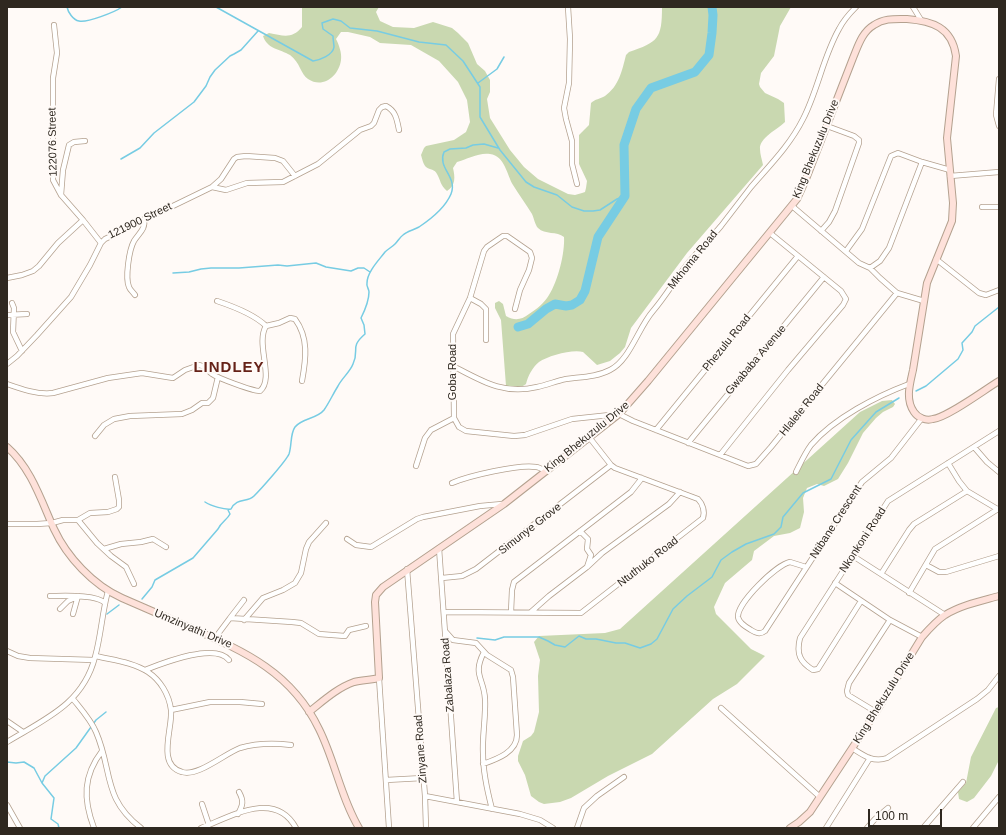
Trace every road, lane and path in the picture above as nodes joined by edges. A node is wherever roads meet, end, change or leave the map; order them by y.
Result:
1 (568, 7) edge
2 (856, 7) edge
3 (913, 7) edge
4 (921, 20) junction
5 (54, 25) dead end
6 (999, 79) edge
7 (826, 126) junction
8 (999, 126) edge
9 (399, 130) dead end
10 (85, 141) dead end
11 (922, 162) junction
12 (999, 172) edge
13 (950, 173) junction
14 (295, 176) junction
15 (577, 184) dead end
16 (212, 187) junction
17 (62, 195) junction
18 (792, 206) junction
19 (982, 207) dead end
20 (999, 207) edge
21 (144, 219) junction
22 (84, 220) junction
23 (821, 231) junction
24 (770, 233) junction
25 (101, 243) junction
26 (846, 251) junction
27 (798, 256) junction
28 (936, 259) junction
29 (870, 268) junction
30 (824, 277) junction
31 (7, 278) edge
32 (999, 290) edge
33 (897, 293) junction
34 (135, 295) dead end
35 (470, 298) junction
36 (924, 301) junction
37 (217, 302) dead end
38 (12, 303) dead end
39 (515, 309) dead end
40 (7, 314) edge
41 (27, 314) dead end
42 (14, 315) junction
43 (266, 326) junction
44 (486, 340) dead end
45 (22, 351) junction
46 (7, 364) edge
47 (453, 366) junction
48 (218, 377) junction
49 (302, 381) dead end
50 (999, 381) edge
51 (7, 384) edge
52 (909, 384) junction
53 (619, 414) junction
54 (454, 418) junction
55 (922, 418) junction
56 (656, 430) junction
57 (999, 431) edge
58 (95, 436) dead end
59 (589, 437) junction
60 (688, 443) junction
61 (7, 446) edge
62 (974, 446) junction
63 (720, 455) junction
64 (948, 463) junction
65 (611, 465) junction
66 (416, 466) dead end
67 (545, 471) junction
68 (796, 472) dead end
69 (999, 472) edge
70 (115, 477) dead end
71 (642, 478) junction
72 (452, 483) dead end
73 (967, 491) junction
74 (680, 492) junction
75 (504, 504) junction
76 (999, 510) edge
77 (78, 520) junction
78 (52, 523) junction
79 (326, 523) dead end
80 (7, 524) edge
81 (580, 531) junction
82 (347, 539) dead end
83 (166, 547) dead end
84 (439, 548) junction
85 (104, 549) junction
86 (853, 556) junction
87 (999, 556) edge
88 (926, 565) junction
89 (587, 567) junction
90 (806, 567) junction
91 (407, 569) junction
92 (881, 574) junction
93 (442, 578) junction
94 (835, 583) junction
95 (134, 584) dead end
96 (108, 591) junction
97 (909, 592) junction
98 (50, 596) dead end
99 (78, 596) junction
100 (999, 596) edge
101 (244, 600) dead end
102 (861, 601) junction
103 (105, 603) junction
104 (60, 609) dead end
105 (444, 612) junction
106 (511, 612) junction
107 (531, 612) junction
108 (73, 614) dead end
109 (945, 615) junction
110 (230, 618) junction
111 (244, 620) junction
112 (890, 620) junction
113 (366, 626) dead end
114 (445, 631) junction
115 (922, 637) junction
116 (215, 638) junction
117 (7, 651) edge
118 (484, 652) junction
119 (95, 658) junction
120 (229, 660) dead end
121 (145, 670) junction
122 (999, 676) edge
123 (379, 678) junction
124 (73, 699) junction
125 (262, 704) dead end
126 (721, 708) dead end
127 (171, 710) junction
128 (309, 712) junction
129 (876, 712) junction
130 (7, 722) edge
131 (23, 732) junction
132 (7, 742) edge
133 (291, 745) dead end
134 (852, 748) junction
135 (102, 751) junction
136 (870, 758) junction
137 (483, 764) junction
138 (624, 777) dead end
139 (423, 778) junction
140 (386, 780) junction
141 (963, 782) dead end
142 (239, 792) dead end
143 (425, 796) junction
144 (820, 797) junction
145 (999, 797) edge
146 (457, 802) junction
147 (202, 804) dead end
148 (7, 805) edge
149 (888, 808) dead end
150 (492, 809) junction
151 (238, 814) junction
152 (209, 825) junction
153 (20, 828) edge
154 (94, 828) edge
155 (141, 828) edge
156 (201, 828) edge
157 (296, 828) edge
158 (359, 828) edge
159 (389, 828) edge
160 (426, 828) edge
161 (553, 828) edge
162 (577, 828) edge
163 (790, 828) edge
164 (826, 828) edge
165 (868, 828) edge
166 (923, 828) edge
167 (973, 828) edge

1 - 15 street
2 - 47 street, Mkhoma Road
3 - 4 street
4 - 7 street, King Bhekuzulu Drive
4 - 13 street, King Bhekuzulu Drive
5 - 17 street, 122076 Street
6 - 8 street
7 - 18 street, King Bhekuzulu Drive
7 - 23 street
9 - 14 street
10 - 17 street
11 - 13 street
11 - 26 street
11 - 29 street
12 - 13 street
13 - 28 street, King Bhekuzulu Drive
14 - 16 street
14 - 16 street
16 - 21 street, 121900 Street
17 - 22 street, 122076 Street
18 - 23 street
18 - 24 street, King Bhekuzulu Drive
19 - 20 street
21 - 25 street, 121900 Street
21 - 34 street
22 - 25 street, 122076 Street
22 - 31 street
23 - 26 street
24 - 27 street
24 - 53 street, King Bhekuzulu Drive
25 - 45 street, 121900 Street
26 - 29 street
27 - 30 street
27 - 56 street, Phezulu Road
28 - 32 street
28 - 36 street, King Bhekuzulu Drive
29 - 33 street
30 - 60 street, Gwababa Avenue
30 - 63 street
33 - 36 street
33 - 63 street, Hlalele Road
35 - 39 street, Goba Road
35 - 44 street
35 - 47 street, Goba Road
36 - 52 street, King Bhekuzulu Drive
37 - 43 street
38 - 42 street
40 - 42 street
41 - 42 street
42 - 45 street
43 - 48 street
43 - 49 street
45 - 46 street, 121900 Street
47 - 54 street, Goba Road
48 - 51 street
48 - 58 street
50 - 55 street
52 - 55 street, King Bhekuzulu Drive
52 - 68 street
53 - 54 street
53 - 56 street, Hlalele Road
53 - 59 street, King Bhekuzulu Drive
54 - 66 street
55 - 90 street, Ntibane Crescent
56 - 60 street, Hlalele Road
57 - 62 street, Nkonkoni Road
59 - 65 street, Ntuthuko Road
59 - 67 street, King Bhekuzulu Drive
60 - 63 street, Hlalele Road
61 - 78 street, Umzinyathi Drive
62 - 64 street, Nkonkoni Road
62 - 69 street
64 - 73 street
64 - 86 street, Nkonkoni Road
65 - 71 street, Ntuthuko Road
65 - 93 street, Simunye Grove
67 - 72 street
67 - 75 street, King Bhekuzulu Drive
70 - 77 street
71 - 74 street, Ntuthuko Road
71 - 81 street
73 - 76 street
73 - 92 street
74 - 89 street
74 - 107 street, Ntuthuko Road
75 - 82 street
75 - 84 street, King Bhekuzulu Drive
76 - 88 street
77 - 78 street
77 - 85 street
78 - 80 street
78 - 96 street, Umzinyathi Drive
79 - 111 street
81 - 89 street
81 - 106 street
83 - 85 street
84 - 91 street, King Bhekuzulu Drive
84 - 93 street, Zabalaza Road
85 - 95 street
86 - 92 street
86 - 94 street, Nkonkoni Road
87 - 88 street
88 - 97 street
89 - 107 street
90 - 90 street, Ntibane Crescent
91 - 123 street, King Bhekuzulu Drive
91 - 139 street, Zinyane Road
92 - 97 street
93 - 105 street, Zabalaza Road
94 - 102 street
94 - 102 street, Nkonkoni Road
96 - 103 street
96 - 116 street, Umzinyathi Drive
97 - 109 street
98 - 99 street
99 - 103 street
99 - 104 street
99 - 108 street
100 - 109 street, King Bhekuzulu Drive
101 - 110 street
102 - 112 street
103 - 119 street
105 - 106 street, Ntuthuko Road
105 - 114 street, Zabalaza Road
106 - 107 street, Ntuthuko Road
109 - 115 street, King Bhekuzulu Drive
110 - 111 street
110 - 116 street
111 - 113 street
112 - 115 street
112 - 129 street
114 - 118 street
114 - 146 street, Zabalaza Road
115 - 129 street, King Bhekuzulu Drive
116 - 128 street, Umzinyathi Drive
117 - 119 street
118 - 137 street
118 - 137 street
119 - 121 street
119 - 124 street
120 - 121 street
121 - 127 street
122 - 136 street
123 - 128 street
123 - 140 street
124 - 131 street
124 - 135 street
125 - 127 street
126 - 144 street
127 - 133 street
128 - 158 street, Umzinyathi Drive
129 - 134 street, King Bhekuzulu Drive
130 - 131 street
131 - 132 street
134 - 136 street
134 - 144 street, King Bhekuzulu Drive
135 - 154 street
135 - 155 street
136 - 164 street
137 - 150 street
138 - 162 street
139 - 140 street
139 - 143 street, Zinyane Road
140 - 159 street
141 - 166 street
142 - 151 street
143 - 146 street, Zinyane Road
143 - 160 street
144 - 163 street, King Bhekuzulu Drive
145 - 167 street
146 - 150 street, Zinyane Road
147 - 152 street
148 - 153 street
149 - 165 street
150 - 161 street, Zinyane Road
151 - 152 street
151 - 157 street
152 - 156 street

